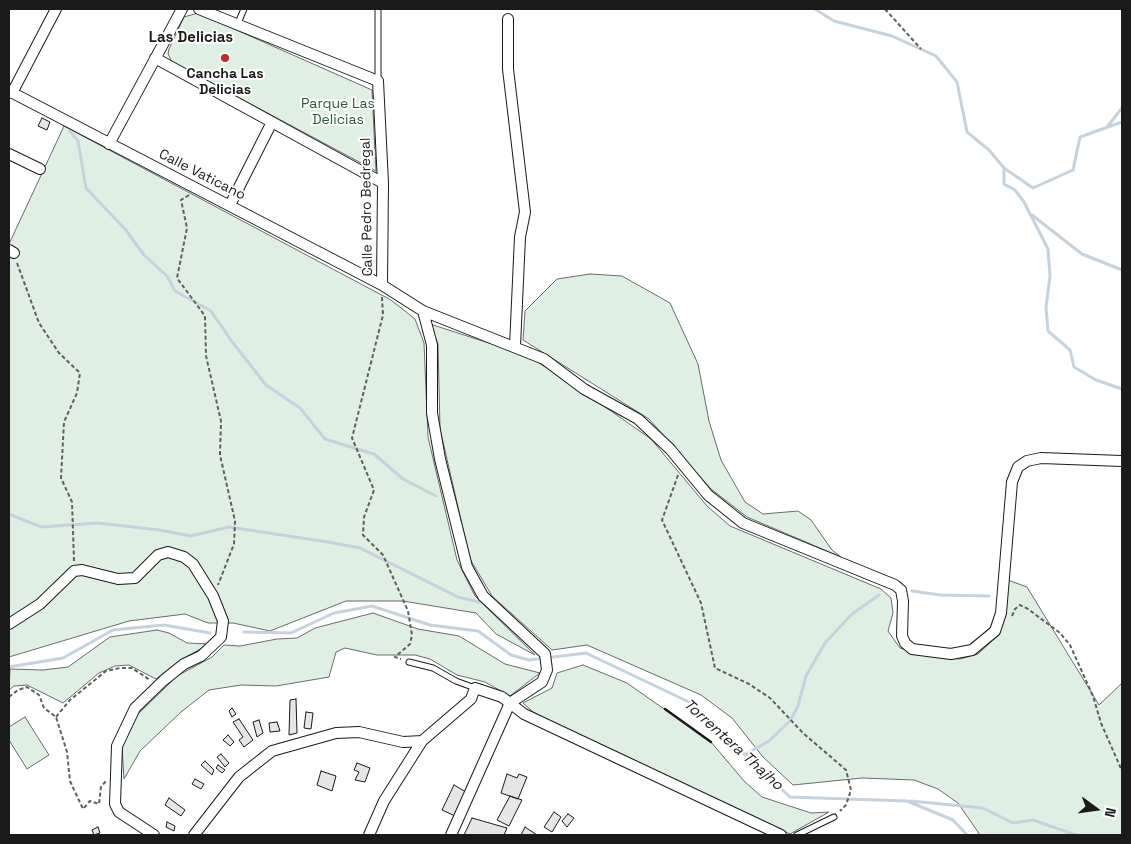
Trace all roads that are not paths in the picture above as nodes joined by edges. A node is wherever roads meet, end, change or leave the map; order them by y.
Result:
1 (56, 9) edge
2 (182, 9) edge
3 (199, 9) edge
4 (244, 9) edge
5 (378, 9) edge
6 (508, 19) dead end
7 (238, 23) junction
8 (155, 58) junction
9 (378, 82) junction
10 (11, 92) edge
11 (272, 122) junction
12 (109, 144) junction
13 (9, 154) edge
14 (40, 169) dead end
15 (383, 183) junction
16 (230, 205) junction
17 (382, 285) junction
18 (423, 311) junction
19 (515, 346) junction
20 (1122, 461) edge
21 (9, 624) edge
22 (410, 662) road end
23 (475, 688) junction
24 (510, 703) junction
25 (422, 740) junction
26 (834, 817) road end
27 (154, 835) edge
28 (194, 835) edge
29 (369, 835) edge
30 (451, 835) edge
31 (781, 835) edge
32 (797, 835) edge

1 - 10 street
2 - 8 street
3 - 7 street
4 - 7 lane
5 - 9 lane, Calle Pedro Bedregal
6 - 19 street
7 - 9 street
8 - 11 street
8 - 12 street
9 - 15 street, Calle Pedro Bedregal
10 - 12 street, Calle Vaticano
11 - 15 street
11 - 16 street
12 - 16 street, Calle Vaticano
13 - 14 street
15 - 17 street, Calle Pedro Bedregal
16 - 17 street, Calle Vaticano
17 - 18 street, Calle Vaticano
18 - 19 street, Calle Vaticano
18 - 24 street
19 - 20 street, Calle Vaticano
21 - 27 street
22 - 23 lane
23 - 24 street
23 - 25 street
24 - 30 street
24 - 31 street
25 - 28 street
25 - 29 street
26 - 32 lane

